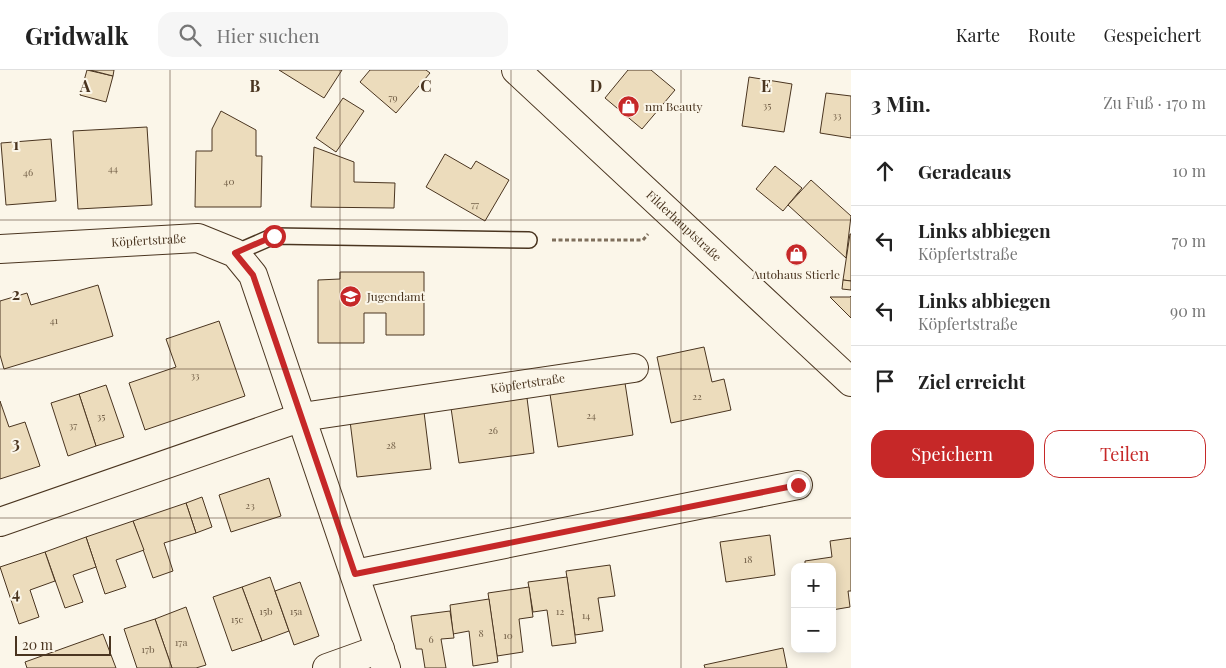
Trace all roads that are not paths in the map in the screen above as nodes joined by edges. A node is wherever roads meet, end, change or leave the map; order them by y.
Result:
1 (516, 70) edge
2 (529, 240) road end
3 (0, 249) edge
4 (235, 253) junction
5 (634, 368) dead end
6 (851, 382) edge
7 (302, 417) junction
8 (798, 485) dead end
9 (0, 522) edge
10 (355, 574) junction
11 (383, 659) edge
12 (327, 668) edge

1 - 6 street, Filderhauptstraße
2 - 4 lane
3 - 4 street, Köpfertstraße
4 - 7 street, Köpfertstraße
5 - 7 street, Köpfertstraße
7 - 9 street, Köpfertstraße
7 - 10 street, Köpfertstraße
8 - 10 street
10 - 11 street, Köpfertstraße
11 - 12 street, Köpfertstraße

